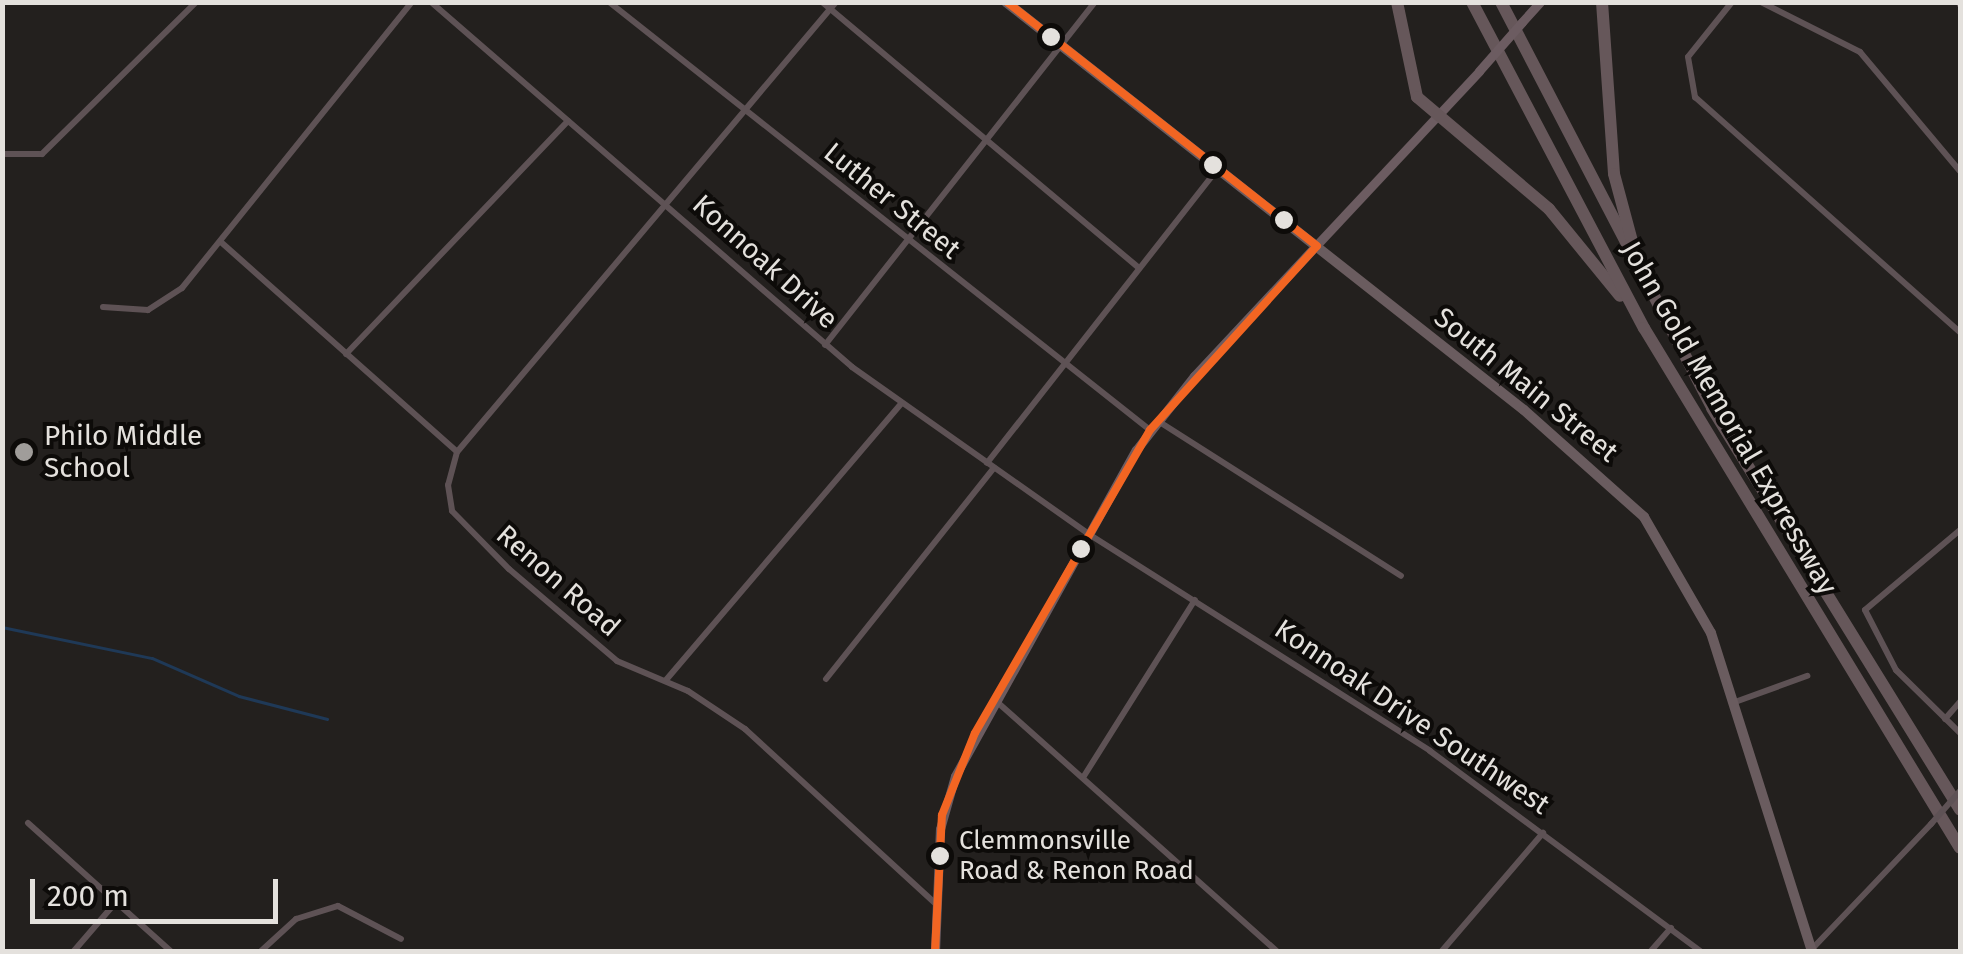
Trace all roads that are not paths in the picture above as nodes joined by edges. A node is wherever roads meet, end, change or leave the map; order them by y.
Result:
1 (181, 2) edge
2 (412, 2) edge
3 (431, 2) edge
4 (609, 2) edge
5 (822, 2) edge
6 (1006, 2) edge
7 (1095, 2) edge
8 (1397, 2) edge
9 (1472, 2) edge
10 (1501, 2) edge
11 (1540, 2) edge
12 (1602, 2) edge
13 (1732, 2) edge
14 (1761, 2) edge
15 (193, 6) edge
16 (833, 6) edge
17 (1061, 45) junction
18 (746, 111) junction
19 (1438, 115) junction
20 (568, 121) junction
21 (984, 145) junction
22 (2, 154) edge
23 (1216, 170) junction
24 (1960, 170) edge
25 (668, 205) junction
26 (906, 242) junction
27 (222, 243) junction
28 (1317, 246) junction
29 (1139, 268) junction
30 (1646, 285) junction
31 (103, 307) dead end
32 (1644, 328) junction
33 (1960, 332) edge
34 (825, 345) junction
35 (346, 354) junction
36 (1062, 364) junction
37 (902, 403) junction
38 (1157, 420) junction
39 (1150, 430) junction
40 (457, 452) junction
41 (990, 465) junction
42 (1960, 530) edge
43 (1087, 533) junction
44 (1401, 576) dead end
45 (1195, 600) junction
46 (1807, 676) dead end
47 (666, 680) junction
48 (826, 680) dead end
49 (995, 700) junction
50 (1735, 702) junction
51 (1960, 702) edge
52 (1944, 719) junction
53 (1960, 732) edge
54 (1084, 777) junction
55 (1960, 791) edge
56 (1960, 810) edge
57 (28, 822) dead end
58 (1543, 833) junction
59 (1960, 848) edge
60 (116, 902) junction
61 (936, 904) junction
62 (1671, 928) junction
63 (401, 939) dead end
64 (1812, 951) edge
65 (73, 952) edge
66 (172, 952) edge
67 (260, 952) edge
68 (934, 952) edge
69 (1278, 952) edge
70 (1441, 952) edge
71 (1650, 952) edge
72 (1702, 952) edge

1 - 15 street
2 - 27 street
3 - 20 street, Konnoak Drive
4 - 18 street, Luther Street
5 - 16 street
6 - 17 main road, South Main Street
7 - 17 street
8 - 19 highway
9 - 32 highway, John Gold Memorial Expressway
10 - 30 highway, John Gold Memorial Expressway
11 - 19 main road, bridge
12 - 30 highway
13 - 33 street
14 - 24 street
15 - 22 street
16 - 18 street
16 - 21 street
17 - 21 street
17 - 23 main road, South Main Street
18 - 25 street
18 - 26 street, Luther Street
19 - 28 main road
19 - 32 highway
20 - 25 street, Konnoak Drive
20 - 35 street
21 - 26 street
21 - 29 street
23 - 28 main road, South Main Street
23 - 29 street
25 - 34 street, Konnoak Drive
25 - 40 street
26 - 34 street
26 - 36 street, Luther Street
27 - 31 street
27 - 35 street
28 - 38 main road
28 - 50 main road, South Main Street
29 - 36 street
30 - 56 highway, John Gold Memorial Expressway
32 - 59 highway, John Gold Memorial Expressway
34 - 37 street, Konnoak Drive
35 - 40 street
36 - 39 street, Luther Street
36 - 41 street
37 - 41 street, Konnoak Drive
37 - 47 street
38 - 39 main road
38 - 44 street
39 - 43 main road
40 - 47 street, Renon Road
41 - 43 street, Konnoak Drive
41 - 48 street
42 - 52 street
43 - 45 street, Konnoak Drive Southwest
43 - 49 main road
45 - 54 street
45 - 58 street, Konnoak Drive Southwest
46 - 50 street
47 - 61 street, Renon Road
49 - 54 street
49 - 61 main road
50 - 64 main road, South Main Street
51 - 52 street
52 - 53 street
54 - 69 street
55 - 64 street, bridge
57 - 60 street
58 - 62 street, Konnoak Drive Southwest
58 - 70 street
60 - 65 street
60 - 66 street
61 - 68 main road
62 - 71 street
62 - 72 street, Konnoak Drive Southwest
63 - 67 street

